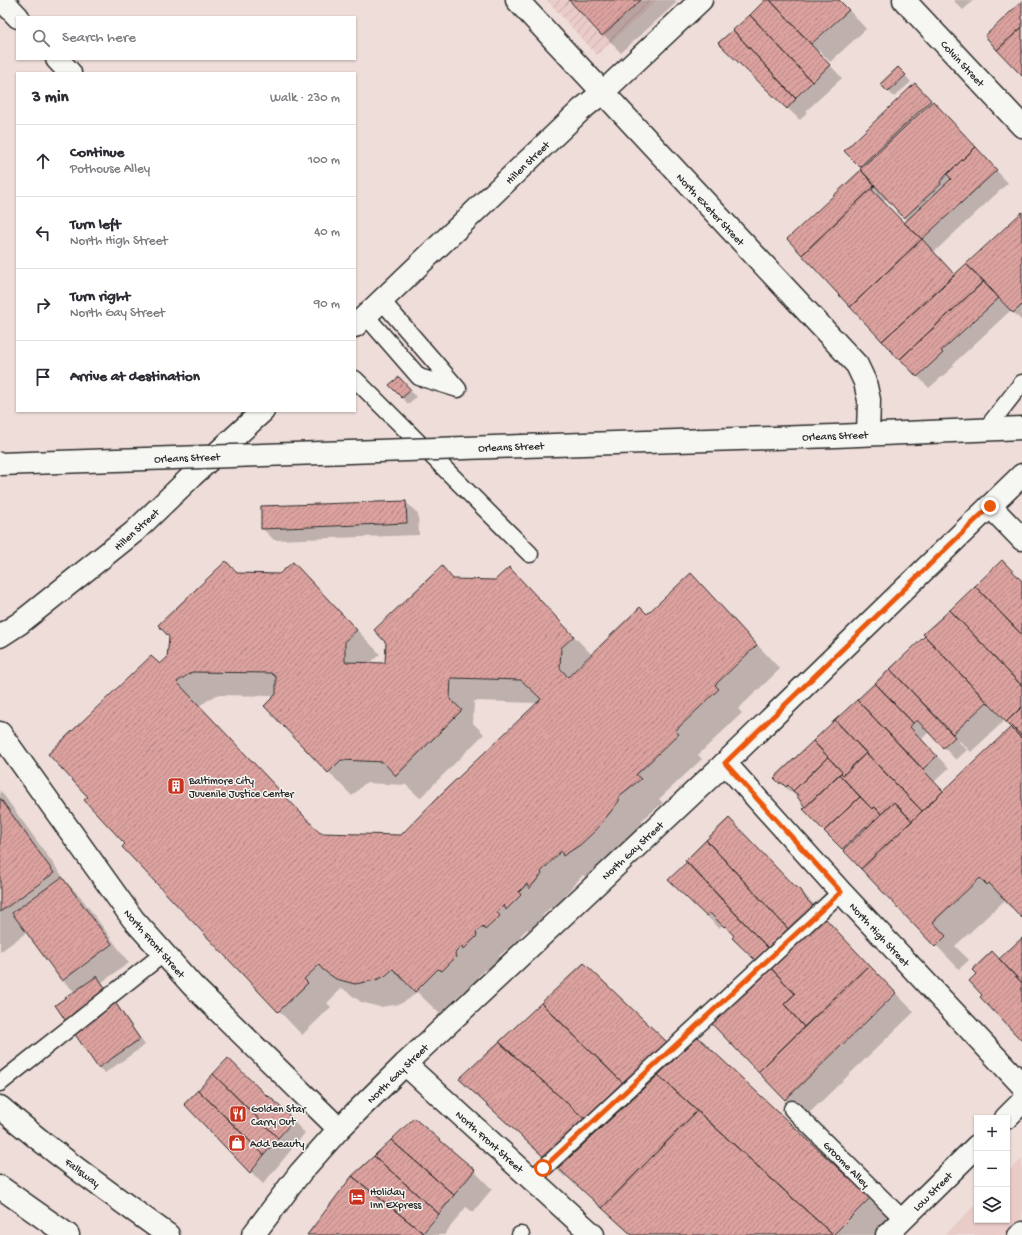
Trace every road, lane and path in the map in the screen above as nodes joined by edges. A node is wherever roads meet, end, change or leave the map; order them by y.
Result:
1 (2, 0) edge
2 (517, 0) edge
3 (701, 0) edge
4 (904, 0) edge
5 (17, 16) edge
6 (58, 60) edge
7 (69, 72) edge
8 (602, 93) junction
9 (1022, 126) edge
10 (382, 301) junction
11 (361, 321) edge
12 (356, 380) edge
13 (1022, 383) edge
14 (262, 412) edge
15 (1022, 428) edge
16 (986, 429) junction
17 (868, 434) junction
18 (0, 464) edge
19 (1022, 475) edge
20 (990, 506) junction
21 (1022, 539) edge
22 (530, 554) dead end
23 (0, 636) edge
24 (0, 733) edge
25 (725, 763) junction
26 (841, 892) junction
27 (163, 954) junction
28 (405, 1064) junction
29 (0, 1083) edge
30 (1022, 1085) edge
31 (1022, 1102) edge
32 (0, 1106) edge
33 (792, 1109) dead end
34 (1009, 1115) edge
35 (339, 1129) junction
36 (974, 1149) edge
37 (532, 1179) junction
38 (0, 1187) edge
39 (903, 1219) junction
40 (1022, 1230) edge
41 (68, 1235) edge
42 (168, 1235) edge
43 (253, 1235) edge
44 (593, 1235) edge
45 (887, 1235) edge
46 (1016, 1235) edge

1 - 5 main road
2 - 8 main road, North Exeter Street
3 - 8 main road, Hillen Street
4 - 9 main road, Colvin Street
6 - 7 main road
8 - 10 main road, Hillen Street
8 - 17 main road, North Exeter Street
10 - 11 main road, Hillen Street
10 - 11 lane
12 - 22 lane
13 - 16 lane
14 - 23 main road, Hillen Street
15 - 16 main road, Orleans Street
16 - 17 main road, Orleans Street
17 - 18 main road, Orleans Street, bridge
19 - 20 main road, North Gay Street
20 - 21 main road
20 - 25 main road, North Gay Street
24 - 27 main road, North Front Street
25 - 26 main road, North High Street
25 - 28 main road, North Gay Street
26 - 30 main road, North High Street
26 - 37 lane
27 - 29 lane
27 - 35 main road, North Front Street
28 - 35 main road, North Gay Street
28 - 37 main road, North Front Street
31 - 34 main road
32 - 42 main road, Fallsway
33 - 39 lane, Groome Alley
35 - 43 main road, North Gay Street
36 - 39 main road, Low Street
37 - 44 main road, North Front Street
38 - 41 main road
39 - 45 main road, Low Street
40 - 46 lane

